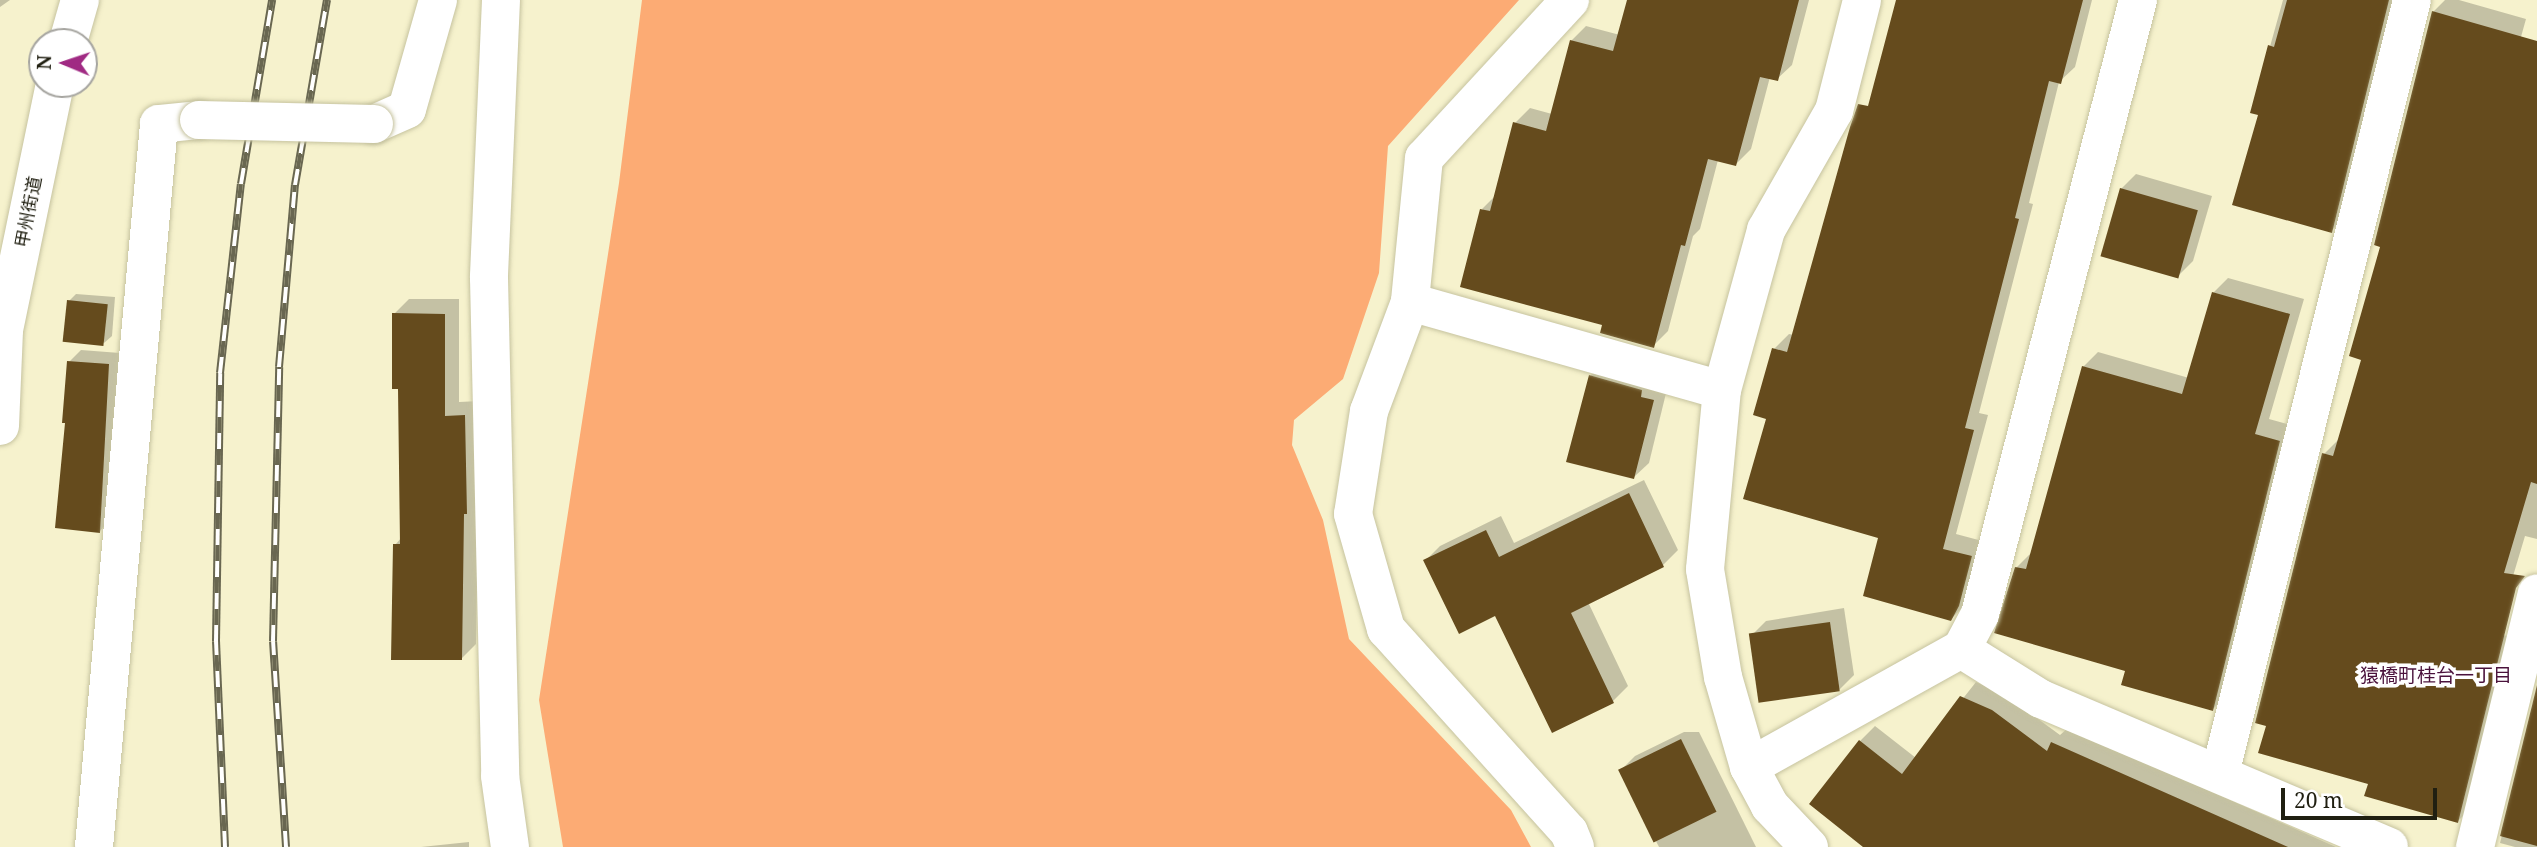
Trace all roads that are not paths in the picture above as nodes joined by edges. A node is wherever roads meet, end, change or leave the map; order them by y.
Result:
1 (80, 0) edge
2 (438, 0) edge
3 (502, 0) edge
4 (1570, 0) edge
5 (1863, 0) edge
6 (2138, 0) edge
7 (2412, 0) edge
8 (72, 28) edge
9 (52, 98) edge
10 (1410, 302) junction
11 (1722, 390) junction
12 (0, 426) edge
13 (2537, 593) edge
14 (1961, 649) junction
15 (1749, 767) junction
16 (2220, 774) junction
17 (94, 847) edge
18 (510, 847) edge
19 (1575, 847) edge
20 (1809, 847) edge
21 (2389, 847) edge
22 (2474, 847) edge

1 - 8 main road
2 - 17 main road, bridge
3 - 18 main road
4 - 10 main road
5 - 11 main road
6 - 14 main road
7 - 16 main road
9 - 12 main road, 甲州街道
10 - 11 main road
10 - 19 main road
11 - 15 main road
13 - 22 main road
14 - 15 main road
14 - 16 main road
15 - 20 main road
16 - 21 main road

